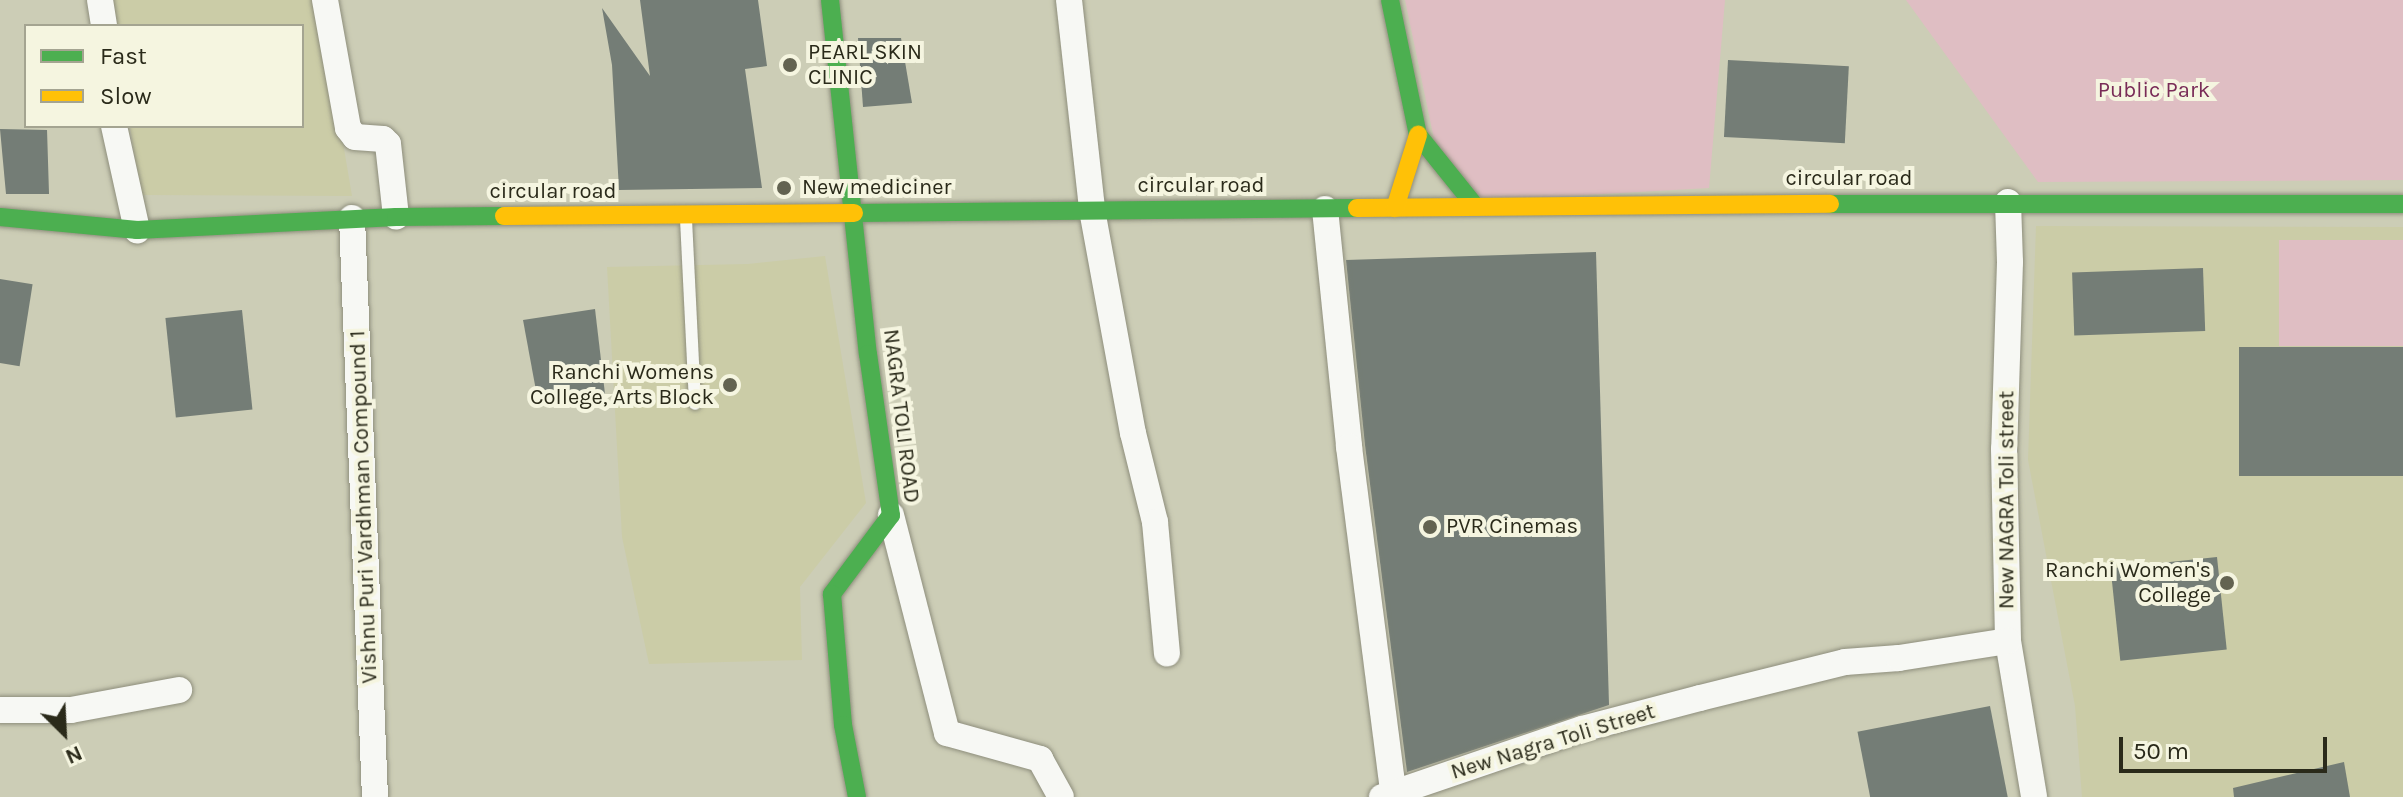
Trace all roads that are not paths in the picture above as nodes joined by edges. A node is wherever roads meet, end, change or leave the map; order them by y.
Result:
1 (100, 0) edge
2 (325, 0) edge
3 (830, 0) edge
4 (1069, 0) edge
5 (1390, 0) edge
6 (104, 24) edge
7 (114, 128) edge
8 (1418, 135) junction
9 (2008, 202) junction
10 (2403, 204) edge
11 (1475, 206) junction
12 (1395, 208) junction
13 (1325, 209) junction
14 (1092, 210) junction
15 (853, 213) junction
16 (685, 215) junction
17 (0, 217) edge
18 (396, 217) junction
19 (352, 218) junction
20 (137, 230) junction
21 (695, 404) dead end
22 (891, 515) junction
23 (2008, 641) junction
24 (1167, 653) dead end
25 (179, 690) dead end
26 (0, 710) edge
27 (1390, 796) edge
28 (375, 797) edge
29 (857, 797) edge
30 (1061, 797) edge
31 (2034, 797) edge

1 - 6 street
2 - 18 street
3 - 15 main road, NAGRA TOLI ROAD
4 - 14 street
5 - 8 main road
7 - 20 street
8 - 11 main road
8 - 12 main road
9 - 10 main road, circular road
9 - 11 main road, circular road
9 - 23 street, New NAGRA Toli street
11 - 12 main road, circular road
12 - 13 main road, circular road
13 - 14 main road, circular road
13 - 27 street, New Nagra Toli Street
14 - 15 main road, circular road
14 - 24 street
15 - 16 main road, circular road
15 - 22 main road, NAGRA TOLI ROAD
16 - 18 main road, circular road
16 - 21 lane
17 - 20 main road, circular road
18 - 19 main road, circular road
19 - 20 main road, circular road
19 - 28 street, Vishnu Puri Vardhman Compound 1
22 - 29 main road, NAGRA TOLI ROAD
22 - 30 street
23 - 27 street, New Nagra Toli Street
23 - 31 street, New NAGRA Toli street
25 - 26 street

